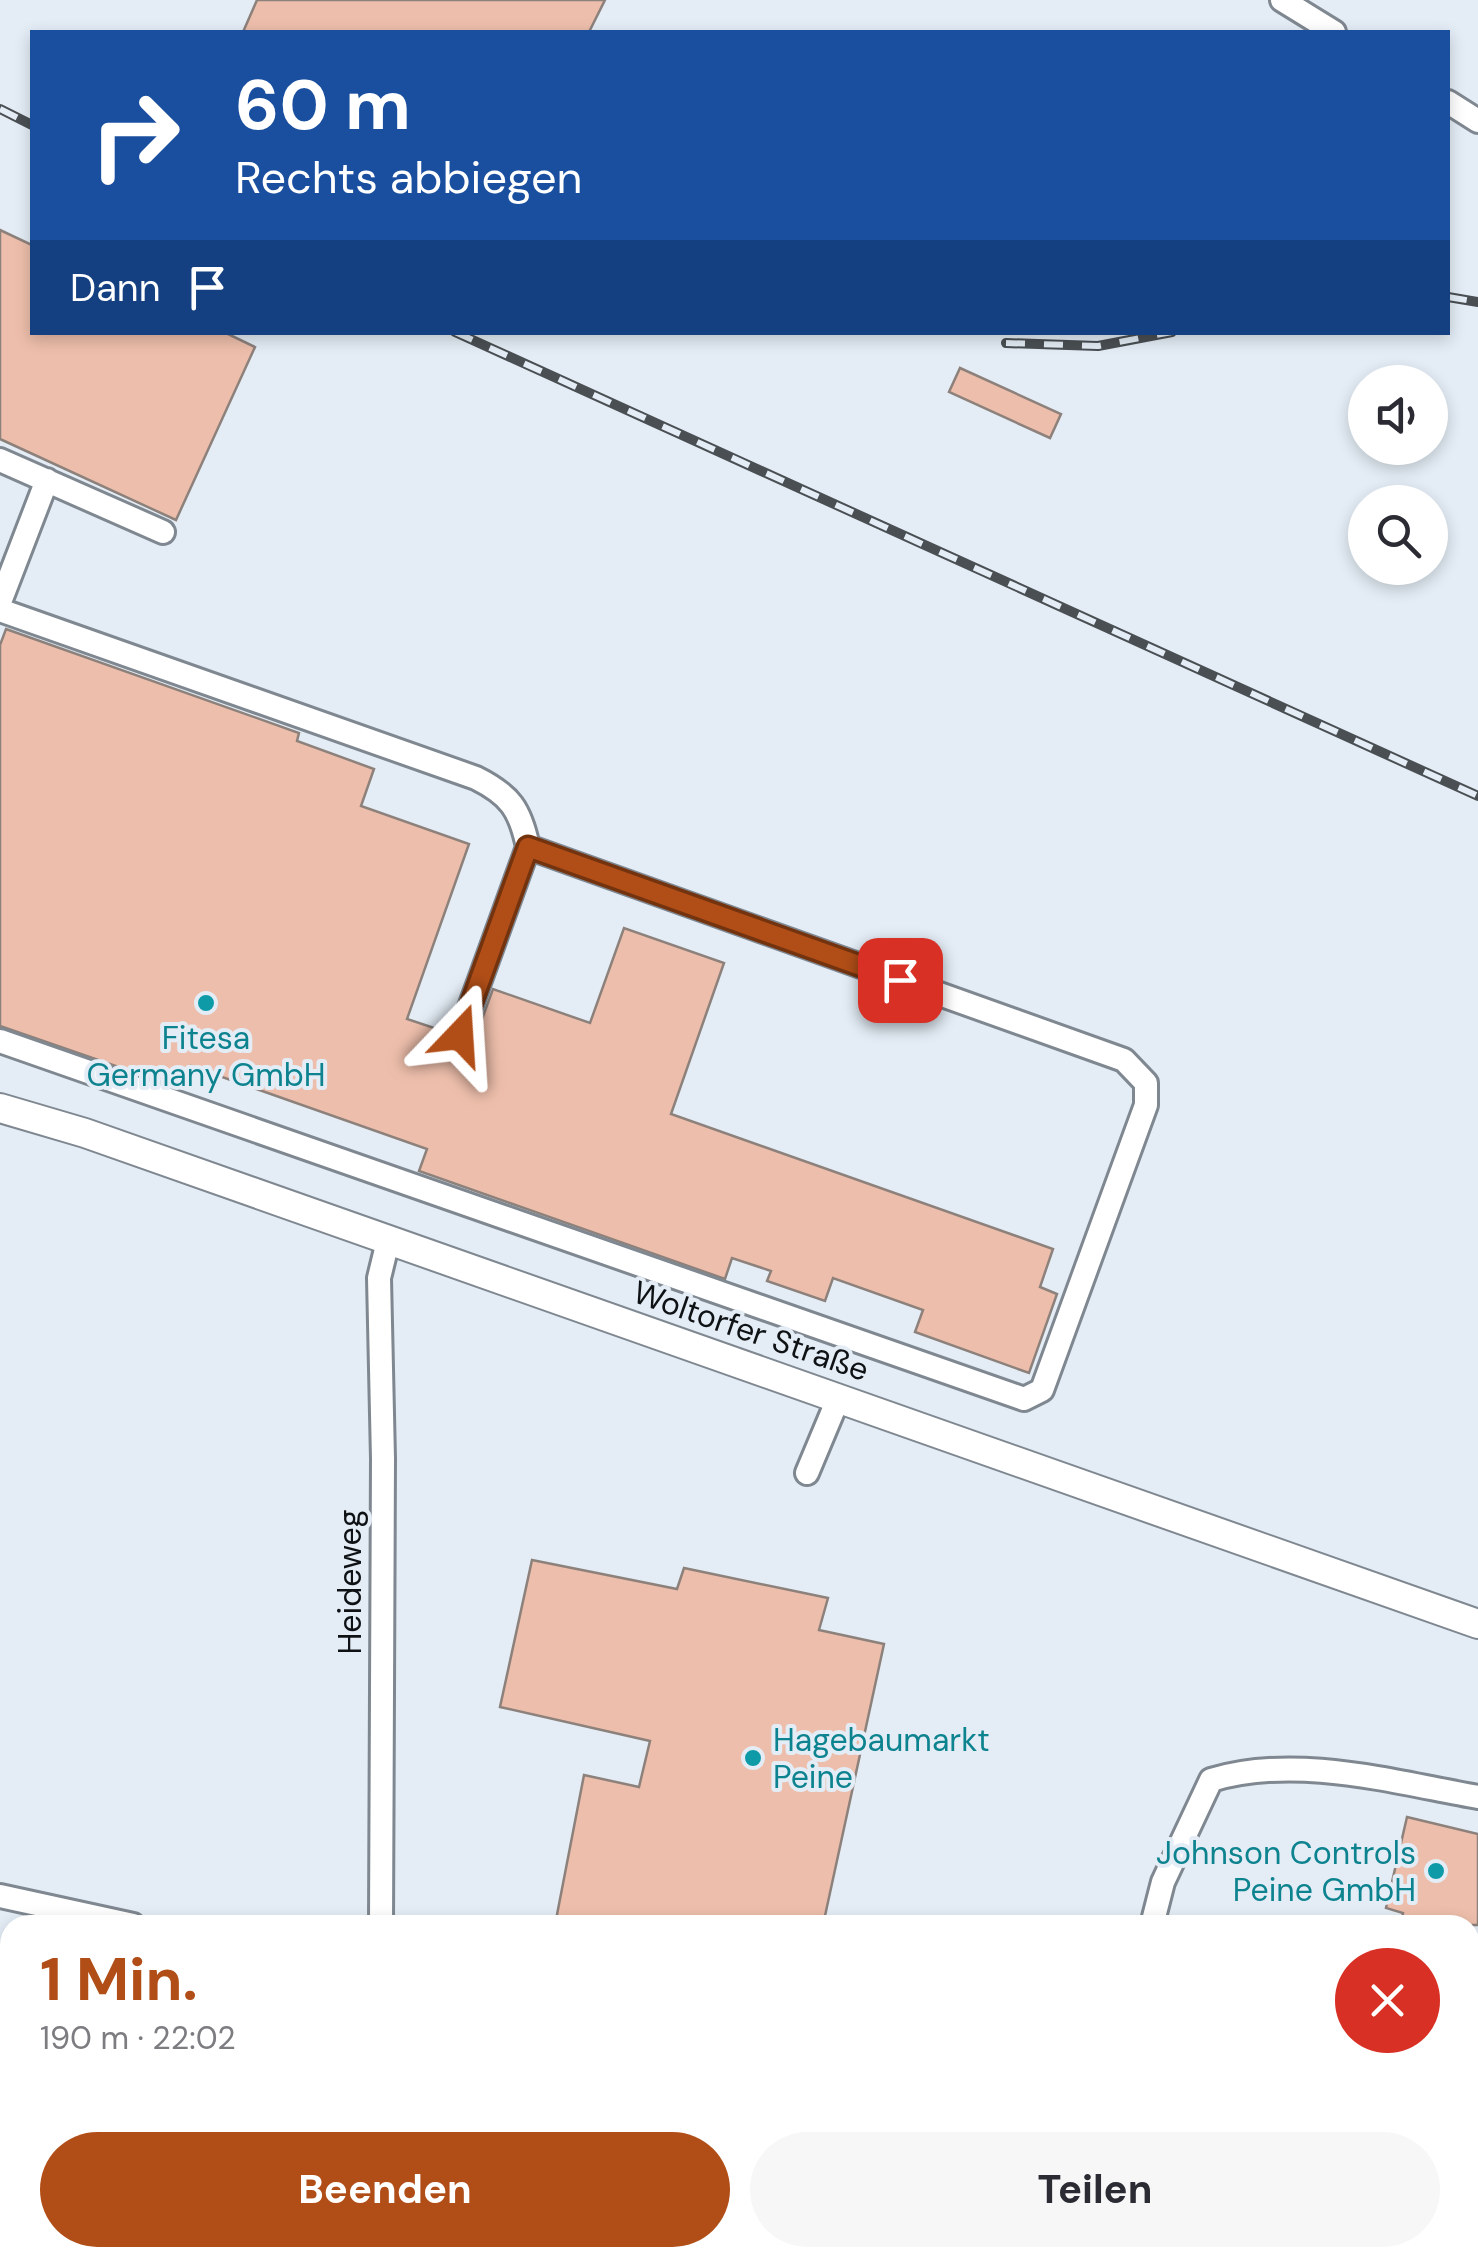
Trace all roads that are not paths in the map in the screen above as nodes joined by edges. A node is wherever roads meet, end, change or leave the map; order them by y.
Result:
1 (1282, 0) edge
2 (1331, 30) edge
3 (1450, 103) edge
4 (1478, 121) edge
5 (0, 460) edge
6 (48, 480) junction
7 (162, 532) dead end
8 (0, 602) edge
9 (0, 610) edge
10 (528, 847) junction
11 (460, 1035) dead end
12 (0, 1041) edge
13 (0, 1108) edge
14 (388, 1240) junction
15 (838, 1399) junction
16 (807, 1473) dead end
17 (1478, 1624) edge
18 (1478, 1797) edge
19 (0, 1896) edge
20 (88, 1915) edge
21 (381, 1915) edge
22 (1155, 1915) edge

1 - 2 street
3 - 4 street
5 - 6 street
6 - 7 street
6 - 8 street
9 - 10 street
10 - 11 street
10 - 12 street
13 - 14 main road, Woltorfer Straße
14 - 15 main road, Woltorfer Straße
14 - 21 street, Heideweg
15 - 16 street
15 - 17 main road, Woltorfer Straße
18 - 22 street
19 - 20 street

